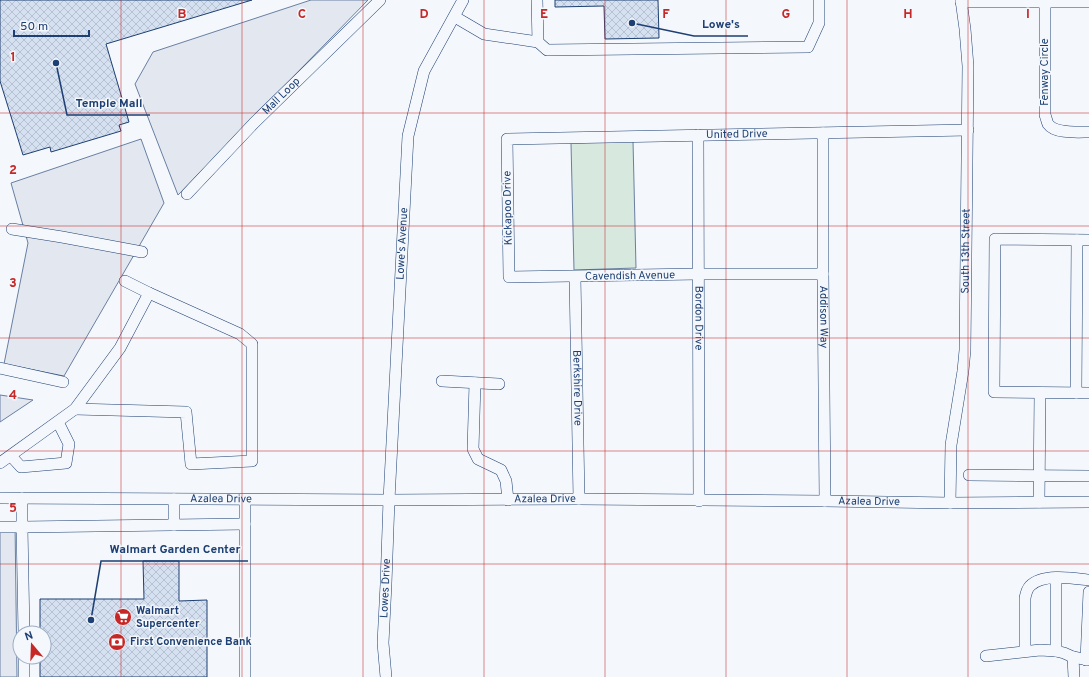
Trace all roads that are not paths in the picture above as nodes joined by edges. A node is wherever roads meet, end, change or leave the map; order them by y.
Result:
1 (380, 0) edge
2 (463, 0) edge
3 (537, 0) edge
4 (819, 0) edge
5 (961, 1) edge
6 (1045, 1) edge
7 (1089, 2) edge
8 (455, 17) junction
9 (538, 42) junction
10 (968, 130) junction
11 (1089, 132) edge
12 (823, 134) junction
13 (698, 135) junction
14 (507, 139) joint
15 (187, 194) dead end
16 (12, 229) dead end
17 (1077, 240) junction
18 (1089, 240) edge
19 (142, 252) dead end
20 (698, 274) junction
21 (822, 274) junction
22 (509, 277) joint
23 (575, 277) junction
24 (125, 281) dead end
25 (149, 293) junction
26 (0, 368) edge
27 (442, 381) dead end
28 (63, 382) dead end
29 (475, 383) junction
30 (499, 384) dead end
31 (1040, 393) junction
32 (1076, 393) junction
33 (1089, 393) edge
34 (75, 409) junction
35 (58, 422) junction
36 (11, 456) junction
37 (0, 464) edge
38 (969, 475) dead end
39 (1040, 476) junction
40 (1089, 476) edge
41 (0, 498) edge
42 (22, 498) junction
43 (174, 499) junction
44 (579, 499) junction
45 (245, 500) junction
46 (389, 500) junction
47 (508, 500) junction
48 (699, 501) junction
49 (825, 501) junction
50 (950, 502) junction
51 (1039, 502) junction
52 (1089, 502) edge
53 (245, 524) junction
54 (174, 525) junction
55 (0, 527) edge
56 (22, 527) junction
57 (1056, 578) junction
58 (1089, 580) edge
59 (1089, 592) edge
60 (24, 625) edge
61 (1025, 651) junction
62 (1056, 651) junction
63 (986, 656) dead end
64 (1072, 657) junction
65 (1087, 660) edge
66 (24, 665) edge
67 (24, 677) edge
68 (245, 677) edge
69 (386, 677) edge
70 (1074, 677) edge

1 - 15 street, Mall Loop
2 - 8 street, Lowe's Avenue
3 - 9 street
4 - 9 street
5 - 6 street
5 - 10 street, South 13th Street
6 - 7 street
6 - 11 street, Fenway Circle
8 - 9 street
8 - 46 street, Lowe's Avenue
10 - 12 street, United Drive
10 - 50 street, South 13th Street
12 - 13 street, United Drive
12 - 21 street, Addison Way
13 - 14 street, United Drive
13 - 20 street, Bordon Drive
14 - 22 street, Kickapoo Drive
16 - 19 street
17 - 18 street
17 - 31 street
17 - 32 street
20 - 21 street, Cavendish Avenue
20 - 23 street, Cavendish Avenue
20 - 48 street, Bordon Drive
21 - 49 street, Addison Way
22 - 23 street, Cavendish Avenue
23 - 44 street, Berkshire Drive
24 - 25 street
25 - 34 street
25 - 34 street
26 - 28 street
27 - 29 street
29 - 30 street
29 - 47 street
31 - 32 street
31 - 39 street
32 - 33 street
34 - 35 street
35 - 36 street
35 - 36 street
36 - 37 street
38 - 39 street
39 - 40 street
39 - 51 street
41 - 42 street, Azalea Drive
42 - 43 street, Azalea Drive
42 - 56 street
43 - 45 street, Azalea Drive
43 - 54 street
44 - 47 street, Azalea Drive
44 - 48 street, Azalea Drive
45 - 46 street, Azalea Drive
45 - 53 street
46 - 47 street, Azalea Drive
46 - 69 street, Lowes Drive
48 - 49 street, Azalea Drive
49 - 50 street, Azalea Drive
50 - 51 street, Azalea Drive
51 - 52 street, Azalea Drive
53 - 54 street
53 - 68 street
54 - 56 street
55 - 56 street
56 - 60 street
57 - 58 street
57 - 61 street
57 - 62 street
59 - 65 street
61 - 62 street
61 - 63 street
62 - 64 street
64 - 65 street
64 - 70 street
66 - 67 street

